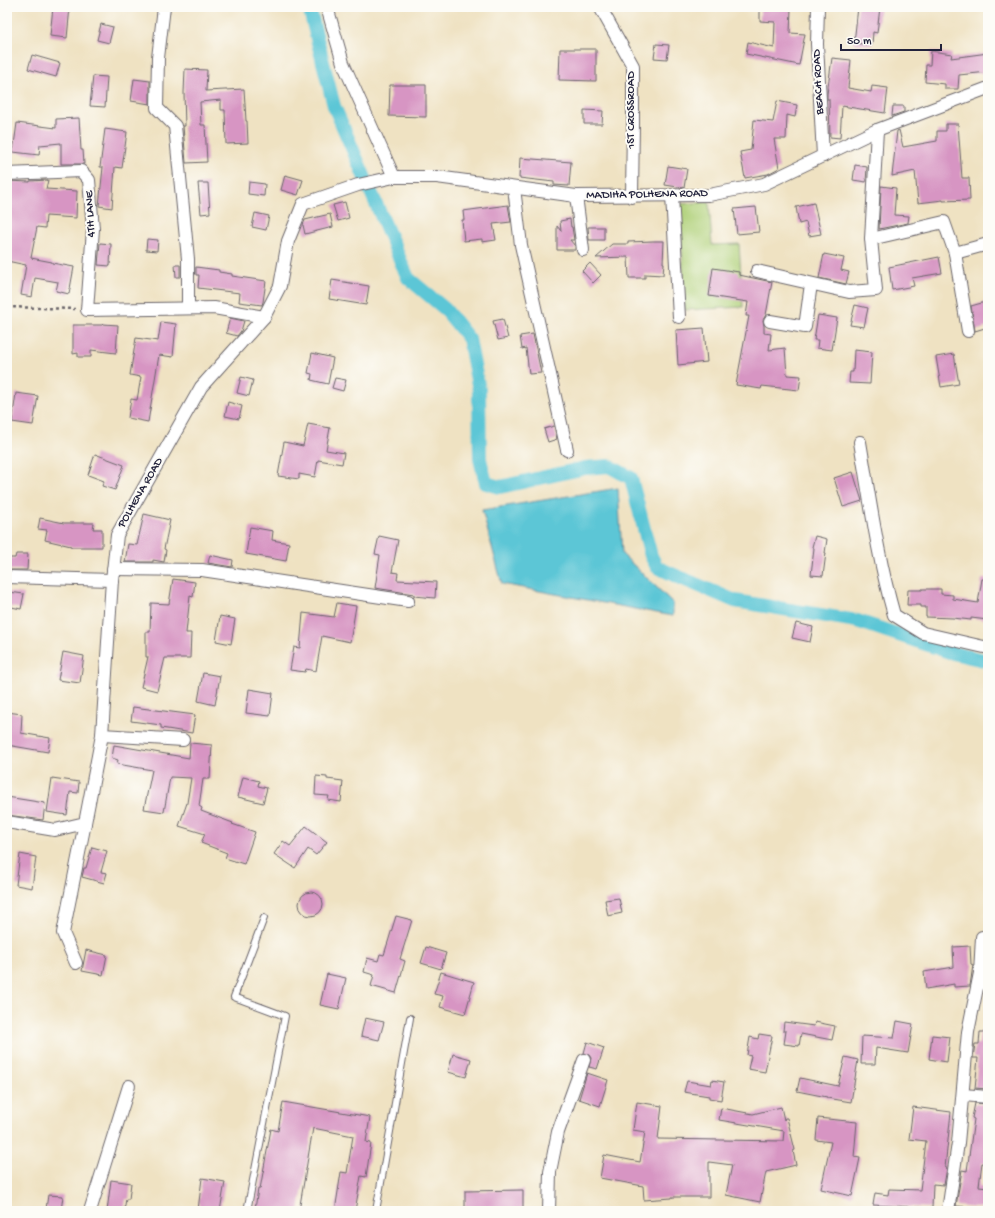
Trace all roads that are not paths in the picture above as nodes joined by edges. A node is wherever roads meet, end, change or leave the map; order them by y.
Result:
1 (164, 7) edge
2 (326, 7) edge
3 (600, 7) edge
4 (818, 7) edge
5 (988, 88) edge
6 (877, 130) junction
7 (823, 156) junction
8 (7, 174) edge
9 (394, 177) junction
10 (358, 185) joint
11 (514, 188) junction
12 (576, 196) junction
13 (672, 196) junction
14 (632, 197) junction
15 (871, 239) junction
16 (988, 244) edge
17 (583, 250) dead end
18 (955, 253) junction
19 (757, 271) dead end
20 (811, 284) junction
21 (188, 308) junction
22 (264, 317) junction
23 (679, 317) dead end
24 (770, 321) dead end
25 (968, 331) dead end
26 (860, 442) dead end
27 (567, 450) dead end
28 (112, 575) junction
29 (7, 578) edge
30 (408, 601) dead end
31 (988, 646) edge
32 (102, 735) junction
33 (182, 740) dead end
34 (7, 822) edge
35 (85, 823) junction
36 (264, 918) dead end
37 (982, 937) dead end
38 (76, 963) dead end
39 (410, 1018) dead end
40 (584, 1060) dead end
41 (129, 1086) dead end
42 (963, 1095) junction
43 (988, 1098) edge
44 (90, 1211) edge
45 (247, 1211) edge
46 (376, 1211) edge
47 (549, 1211) edge
48 (948, 1211) edge

1 - 21 street
2 - 9 street
3 - 14 street, 1ST CROSSROAD
4 - 7 street, BEACH ROAD
5 - 6 street, MADIHA POLHENA ROAD
6 - 7 street, MADIHA POLHENA ROAD
6 - 15 street
7 - 13 street, MADIHA POLHENA ROAD
8 - 21 street, 4TH LANE
9 - 10 street, MADIHA POLHENA ROAD
9 - 11 street, MADIHA POLHENA ROAD
10 - 22 street, POLHENA ROAD
11 - 12 street, MADIHA POLHENA ROAD
11 - 27 street
12 - 14 street, MADIHA POLHENA ROAD
12 - 17 street
13 - 14 street, MADIHA POLHENA ROAD
13 - 23 street
15 - 18 street
15 - 20 street
16 - 18 street
18 - 25 street
19 - 20 street
20 - 24 street
21 - 22 street
22 - 28 street, POLHENA ROAD
26 - 31 street
28 - 29 street
28 - 30 street
28 - 32 street, POLHENA ROAD
32 - 33 street
32 - 35 street, POLHENA ROAD
34 - 35 street
35 - 38 street, POLHENA ROAD
36 - 45 lane
37 - 42 street
39 - 46 lane
40 - 47 street
41 - 44 street
42 - 43 street
42 - 48 street

